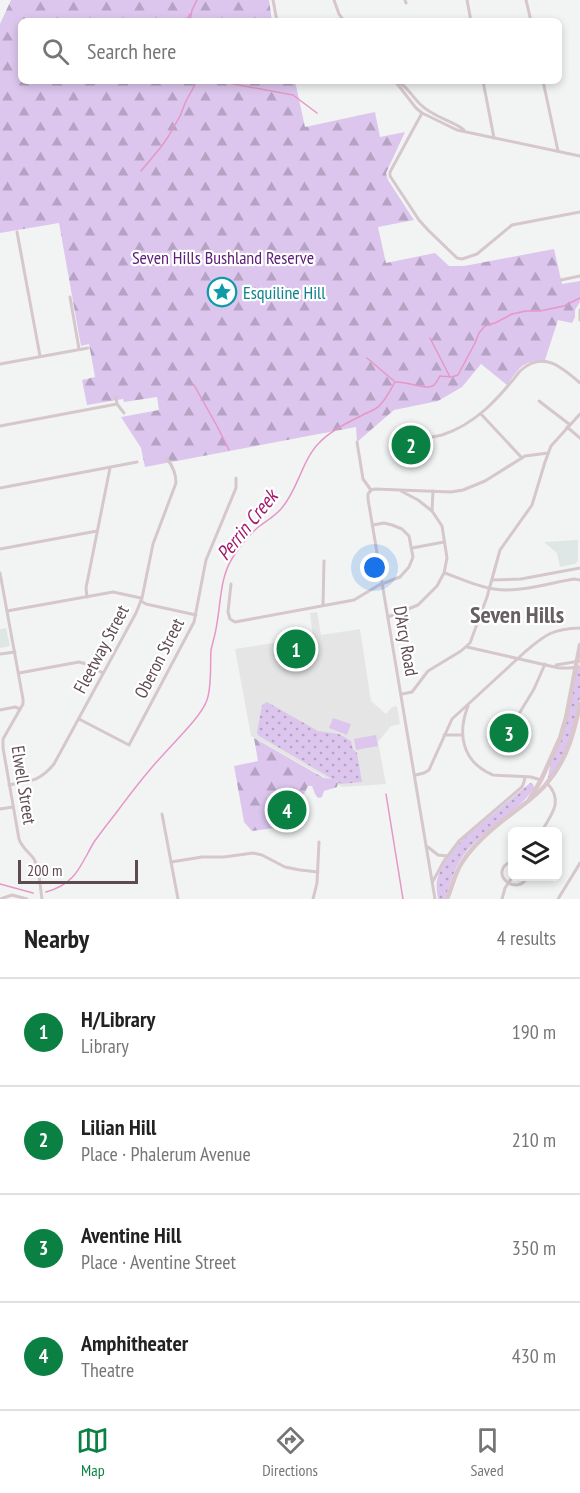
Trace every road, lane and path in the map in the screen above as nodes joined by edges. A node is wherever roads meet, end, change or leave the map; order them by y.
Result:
1 (273, 0) edge
2 (334, 0) edge
3 (467, 0) edge
4 (526, 0) edge
5 (276, 18) edge
6 (342, 18) edge
7 (470, 18) edge
8 (530, 18) edge
9 (398, 84) edge
10 (402, 84) edge
11 (484, 84) edge
12 (544, 84) edge
13 (422, 113) junction
14 (465, 132) junction
15 (494, 138) junction
16 (558, 152) junction
17 (580, 156) edge
18 (580, 212) edge
19 (17, 232) dead end
20 (580, 276) edge
21 (561, 280) dead end
22 (70, 297) dead end
23 (580, 310) edge
24 (580, 320) edge
25 (88, 348) dead end
26 (79, 349) junction
27 (40, 356) junction
28 (0, 364) edge
29 (580, 383) edge
30 (116, 397) dead end
31 (539, 401) dead end
32 (117, 404) junction
33 (124, 413) dead end
34 (481, 414) junction
35 (580, 414) edge
36 (0, 426) edge
37 (568, 426) junction
38 (580, 438) edge
39 (405, 441) dead end
40 (357, 442) dead end
41 (549, 453) junction
42 (522, 458) junction
43 (167, 459) dead end
44 (137, 462) dead end
45 (110, 468) junction
46 (236, 478) dead end
47 (0, 488) edge
48 (398, 489) junction
49 (371, 490) junction
50 (434, 492) junction
51 (432, 511) junction
52 (373, 525) junction
53 (97, 531) junction
54 (444, 542) junction
55 (412, 548) junction
56 (0, 549) edge
57 (324, 561) dead end
58 (580, 568) edge
59 (0, 573) edge
60 (444, 573) junction
61 (492, 580) junction
62 (580, 580) edge
63 (231, 584) dead end
64 (382, 584) junction
65 (490, 588) junction
66 (87, 597) junction
67 (141, 599) junction
68 (324, 606) junction
69 (7, 611) junction
70 (196, 615) junction
71 (388, 617) junction
72 (580, 628) edge
73 (580, 645) edge
74 (467, 647) junction
75 (15, 652) junction
76 (0, 654) edge
77 (518, 659) junction
78 (545, 664) junction
79 (578, 664) edge
80 (19, 673) junction
81 (104, 674) junction
82 (401, 694) junction
83 (580, 704) edge
84 (468, 705) junction
85 (20, 709) junction
86 (0, 710) edge
87 (79, 719) junction
88 (508, 732) dead end
89 (444, 735) junction
90 (462, 735) junction
91 (416, 775) junction
92 (525, 777) junction
93 (541, 780) junction
94 (547, 783) junction
95 (9, 785) junction
96 (529, 800) junction
97 (13, 807) junction
98 (0, 809) edge
99 (162, 814) dead end
100 (544, 827) edge
101 (319, 842) dead end
102 (428, 847) junction
103 (447, 856) junction
104 (171, 862) junction
105 (508, 863) edge
106 (580, 863) edge
107 (318, 872) junction
108 (510, 881) edge
109 (525, 881) edge
110 (433, 882) junction
111 (507, 885) junction
112 (0, 899) edge
113 (27, 899) edge
114 (42, 899) edge
115 (178, 899) edge
116 (313, 899) edge
117 (435, 899) edge
118 (447, 899) edge
119 (502, 899) edge
120 (558, 899) edge

1 - 5 street
2 - 6 street
3 - 7 street
4 - 8 street
9 - 13 street
10 - 14 street
11 - 15 street
12 - 16 street
13 - 14 street
13 - 18 street
14 - 15 street
15 - 16 street
16 - 17 street
19 - 27 street
20 - 21 street
22 - 26 street
23 - 24 street
25 - 26 street
26 - 27 street
27 - 28 street
29 - 34 street
30 - 32 street
31 - 37 street
32 - 33 street
32 - 36 street
34 - 39 street
34 - 42 street
35 - 37 street
37 - 38 street
37 - 41 street
40 - 49 street, D'Arcy Road
41 - 42 street
41 - 61 street
42 - 50 street
43 - 67 street, Fleetway Street
44 - 45 street
45 - 47 street
45 - 53 street
46 - 70 street, Oberon Street
48 - 49 street
48 - 50 street
48 - 51 street
49 - 52 street, D'Arcy Road
50 - 51 street
51 - 54 street
52 - 55 street
52 - 64 street, D'Arcy Road
53 - 56 street
53 - 66 street
54 - 55 street
54 - 60 street
55 - 64 street
57 - 68 street
58 - 61 street
59 - 69 street
60 - 65 street
60 - 71 street
61 - 65 street
62 - 65 street
63 - 68 street
64 - 68 street
64 - 71 street, D'Arcy Road
65 - 74 street
66 - 67 street
66 - 69 street
67 - 70 street
67 - 81 street, Fleetway Street
69 - 75 street
70 - 87 street, Oberon Street
71 - 82 street, D'Arcy Road
72 - 77 street
73 - 79 main road
74 - 77 street
74 - 82 street
75 - 76 street
75 - 80 street
77 - 78 street
77 - 84 street
78 - 79 street
78 - 88 street
79 - 93 main road
80 - 81 street
80 - 85 street
81 - 87 street, Fleetway Street
82 - 91 street, D'Arcy Road
83 - 94 main road
84 - 89 street
84 - 90 street
85 - 86 street
85 - 95 street, Elwell Street
87 - 95 street, Fleetway Street
89 - 90 street
89 - 91 street
90 - 92 street
91 - 102 street, D'Arcy Road
92 - 93 street
92 - 103 street
93 - 94 street
93 - 96 main road
94 - 96 main road
94 - 100 street
95 - 97 street, Elwell Street
96 - 118 main road
97 - 98 street
97 - 114 street, Elwell Street
99 - 104 street
101 - 107 street
102 - 103 street
102 - 110 street, D'Arcy Road
103 - 110 street
104 - 107 street
104 - 115 street
105 - 111 street
106 - 120 street
107 - 116 street
108 - 111 street
109 - 111 street
110 - 117 street, D'Arcy Road
111 - 119 street
112 - 113 street

